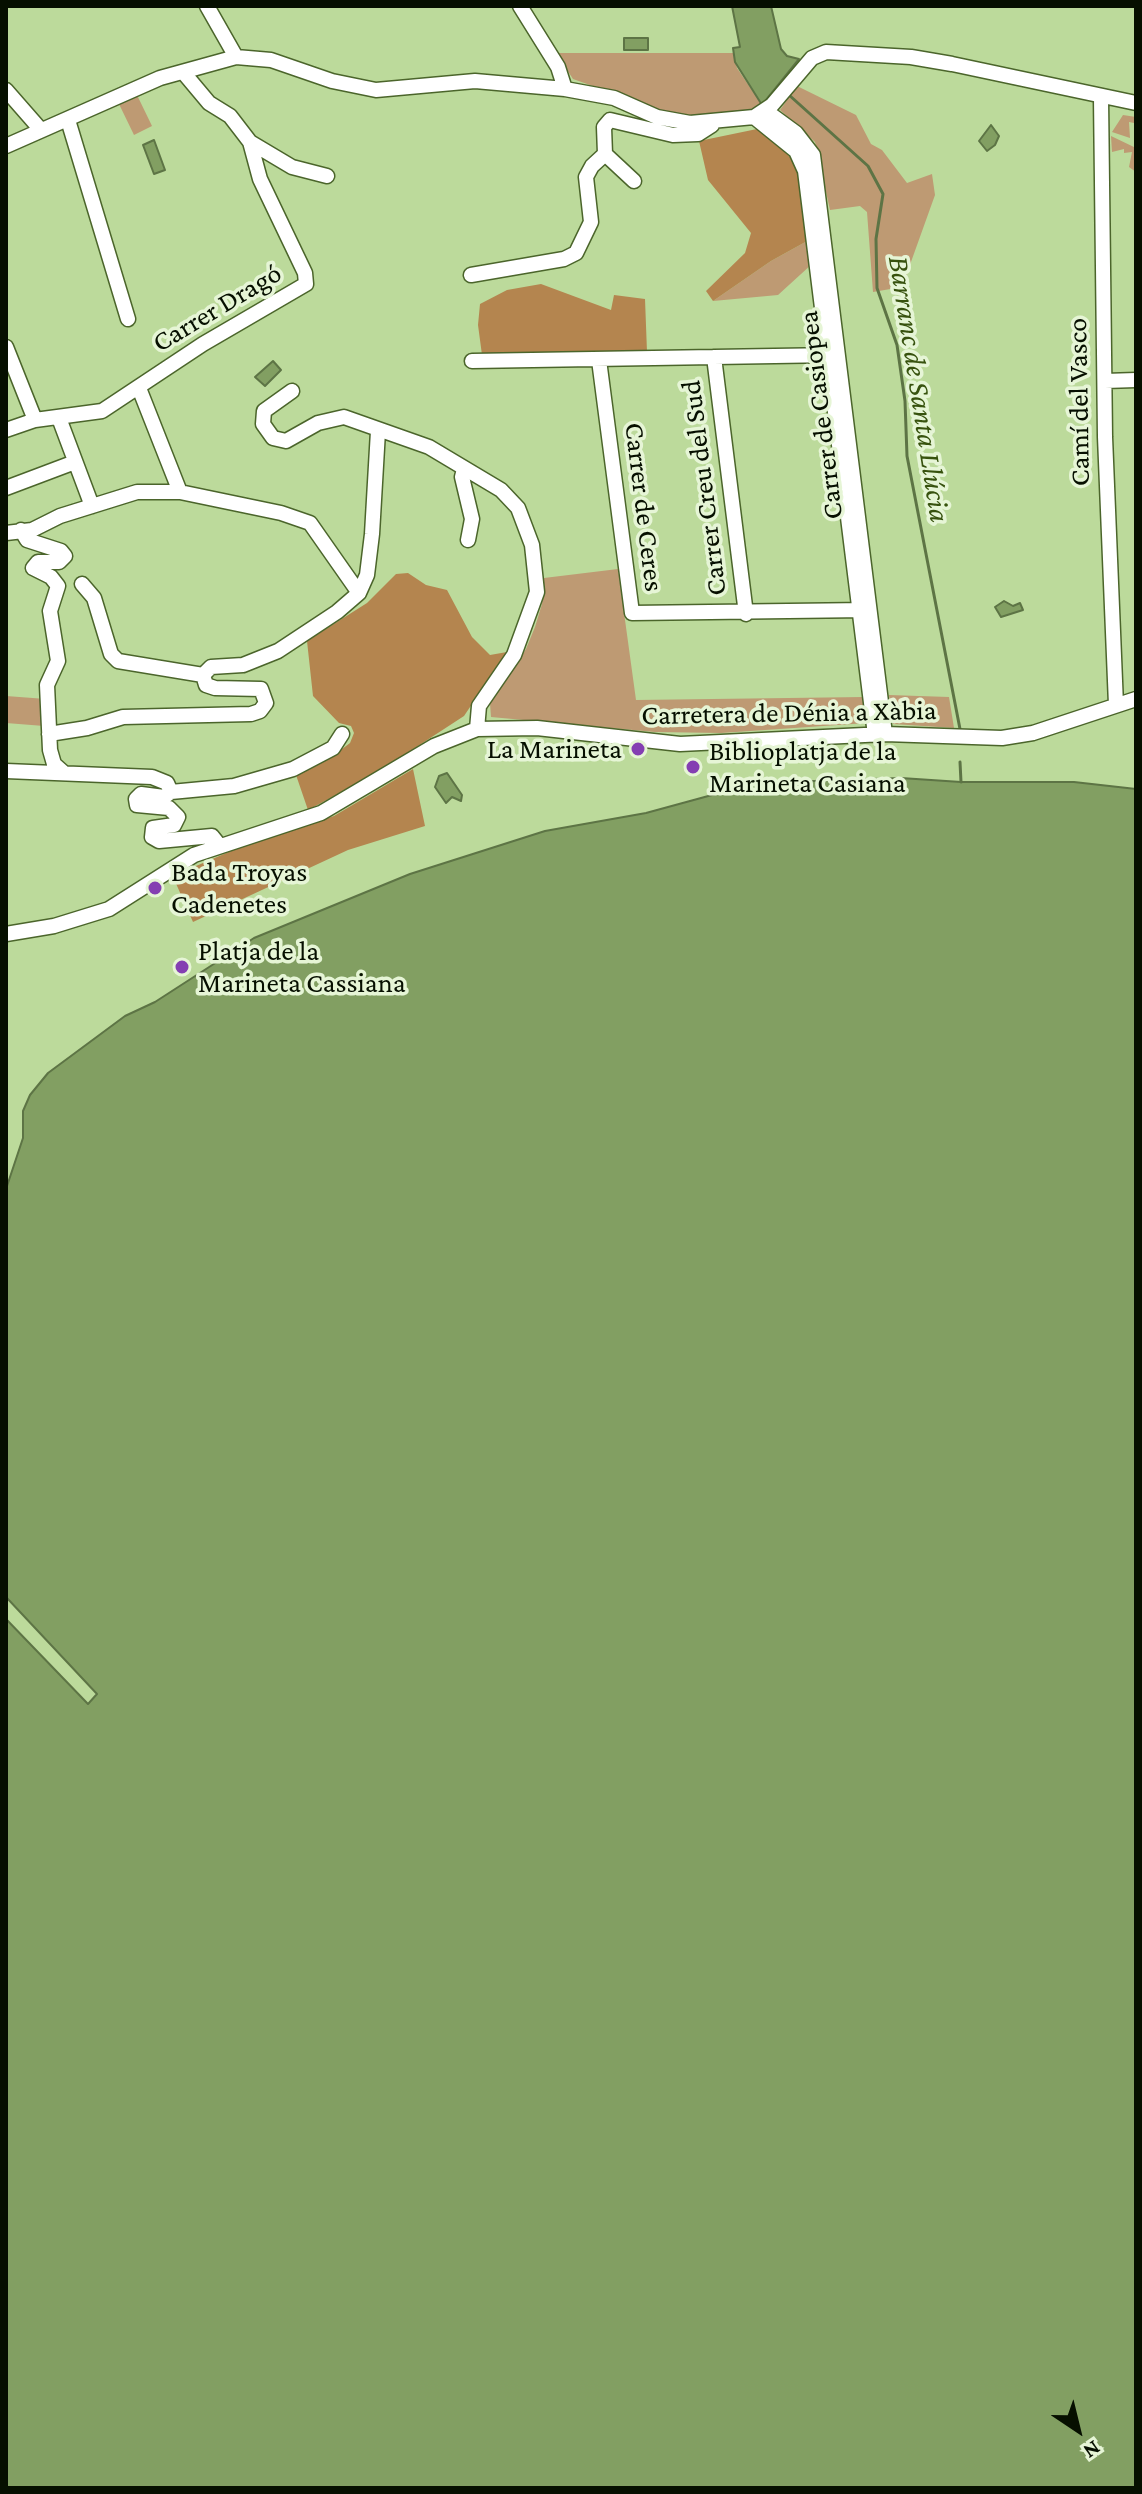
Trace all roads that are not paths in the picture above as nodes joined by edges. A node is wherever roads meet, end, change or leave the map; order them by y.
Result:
1 (207, 6) edge
2 (520, 6) edge
3 (236, 57) junction
4 (183, 72) junction
5 (565, 89) junction
6 (6, 90) edge
7 (1101, 98) junction
8 (1136, 103) edge
9 (764, 111) junction
10 (68, 120) junction
11 (714, 123) junction
12 (41, 130) junction
13 (250, 142) junction
14 (6, 146) edge
15 (605, 154) junction
16 (327, 176) dead end
17 (634, 181) dead end
18 (471, 275) dead end
19 (128, 319) dead end
20 (6, 347) edge
21 (834, 355) junction
22 (714, 357) junction
23 (599, 360) junction
24 (472, 361) dead end
25 (1136, 380) edge
26 (1105, 381) junction
27 (139, 388) junction
28 (292, 391) dead end
29 (59, 418) junction
30 (35, 420) junction
31 (6, 430) edge
32 (378, 431) junction
33 (75, 462) junction
34 (464, 469) junction
35 (6, 488) edge
36 (180, 492) junction
37 (92, 506) junction
38 (13, 532) edge
39 (468, 540) dead end
40 (82, 584) dead end
41 (359, 593) junction
42 (865, 610) junction
43 (746, 614) junction
44 (203, 675) junction
45 (1135, 704) edge
46 (1116, 705) junction
47 (477, 729) junction
48 (49, 734) junction
49 (342, 734) dead end
50 (880, 734) junction
51 (6, 771) edge
52 (63, 772) junction
53 (171, 792) junction
54 (220, 846) junction
55 (6, 934) edge

1 - 3 street
2 - 5 street
3 - 4 street
3 - 5 street
4 - 10 street
4 - 13 street, Carrer Dragó
5 - 11 street
6 - 12 street
7 - 8 street
7 - 9 street
7 - 26 street, Camí del Vasco
9 - 11 street
9 - 21 street, Carrer de Casiopea
10 - 12 street
10 - 19 street
11 - 15 street
12 - 14 street
13 - 16 street
13 - 27 street, Carrer Dragó
15 - 17 street
15 - 18 street
20 - 30 street
21 - 22 street
21 - 42 street, Carrer de Casiopea
22 - 23 street
22 - 43 street, Carrer Creu del Sud
23 - 24 street
23 - 43 street, Carrer de Ceres
25 - 26 street
26 - 46 street, Camí del Vasco
27 - 29 street, Carrer Dragó
27 - 36 street
28 - 32 street
29 - 30 street, Carrer Dragó
29 - 33 street
30 - 31 street, Carrer Dragó
32 - 34 street
32 - 41 street
33 - 35 street
33 - 37 street
34 - 39 street
34 - 47 street
36 - 37 street
36 - 41 street
37 - 38 street
38 - 48 street
40 - 44 street
41 - 44 street
42 - 43 street, Carrer de Ceres
42 - 50 street, Carrer de Casiopea
44 - 48 street
45 - 46 street, Carretera de Dénia a Xàbia
46 - 50 street, Carretera de Dénia a Xàbia
47 - 50 street, Carretera de Dénia a Xàbia
47 - 54 street, Carretera de Dénia a Xàbia
48 - 52 street
49 - 53 street
51 - 52 street
52 - 53 street
53 - 54 street
54 - 55 street, Carretera de Dénia a Xàbia

